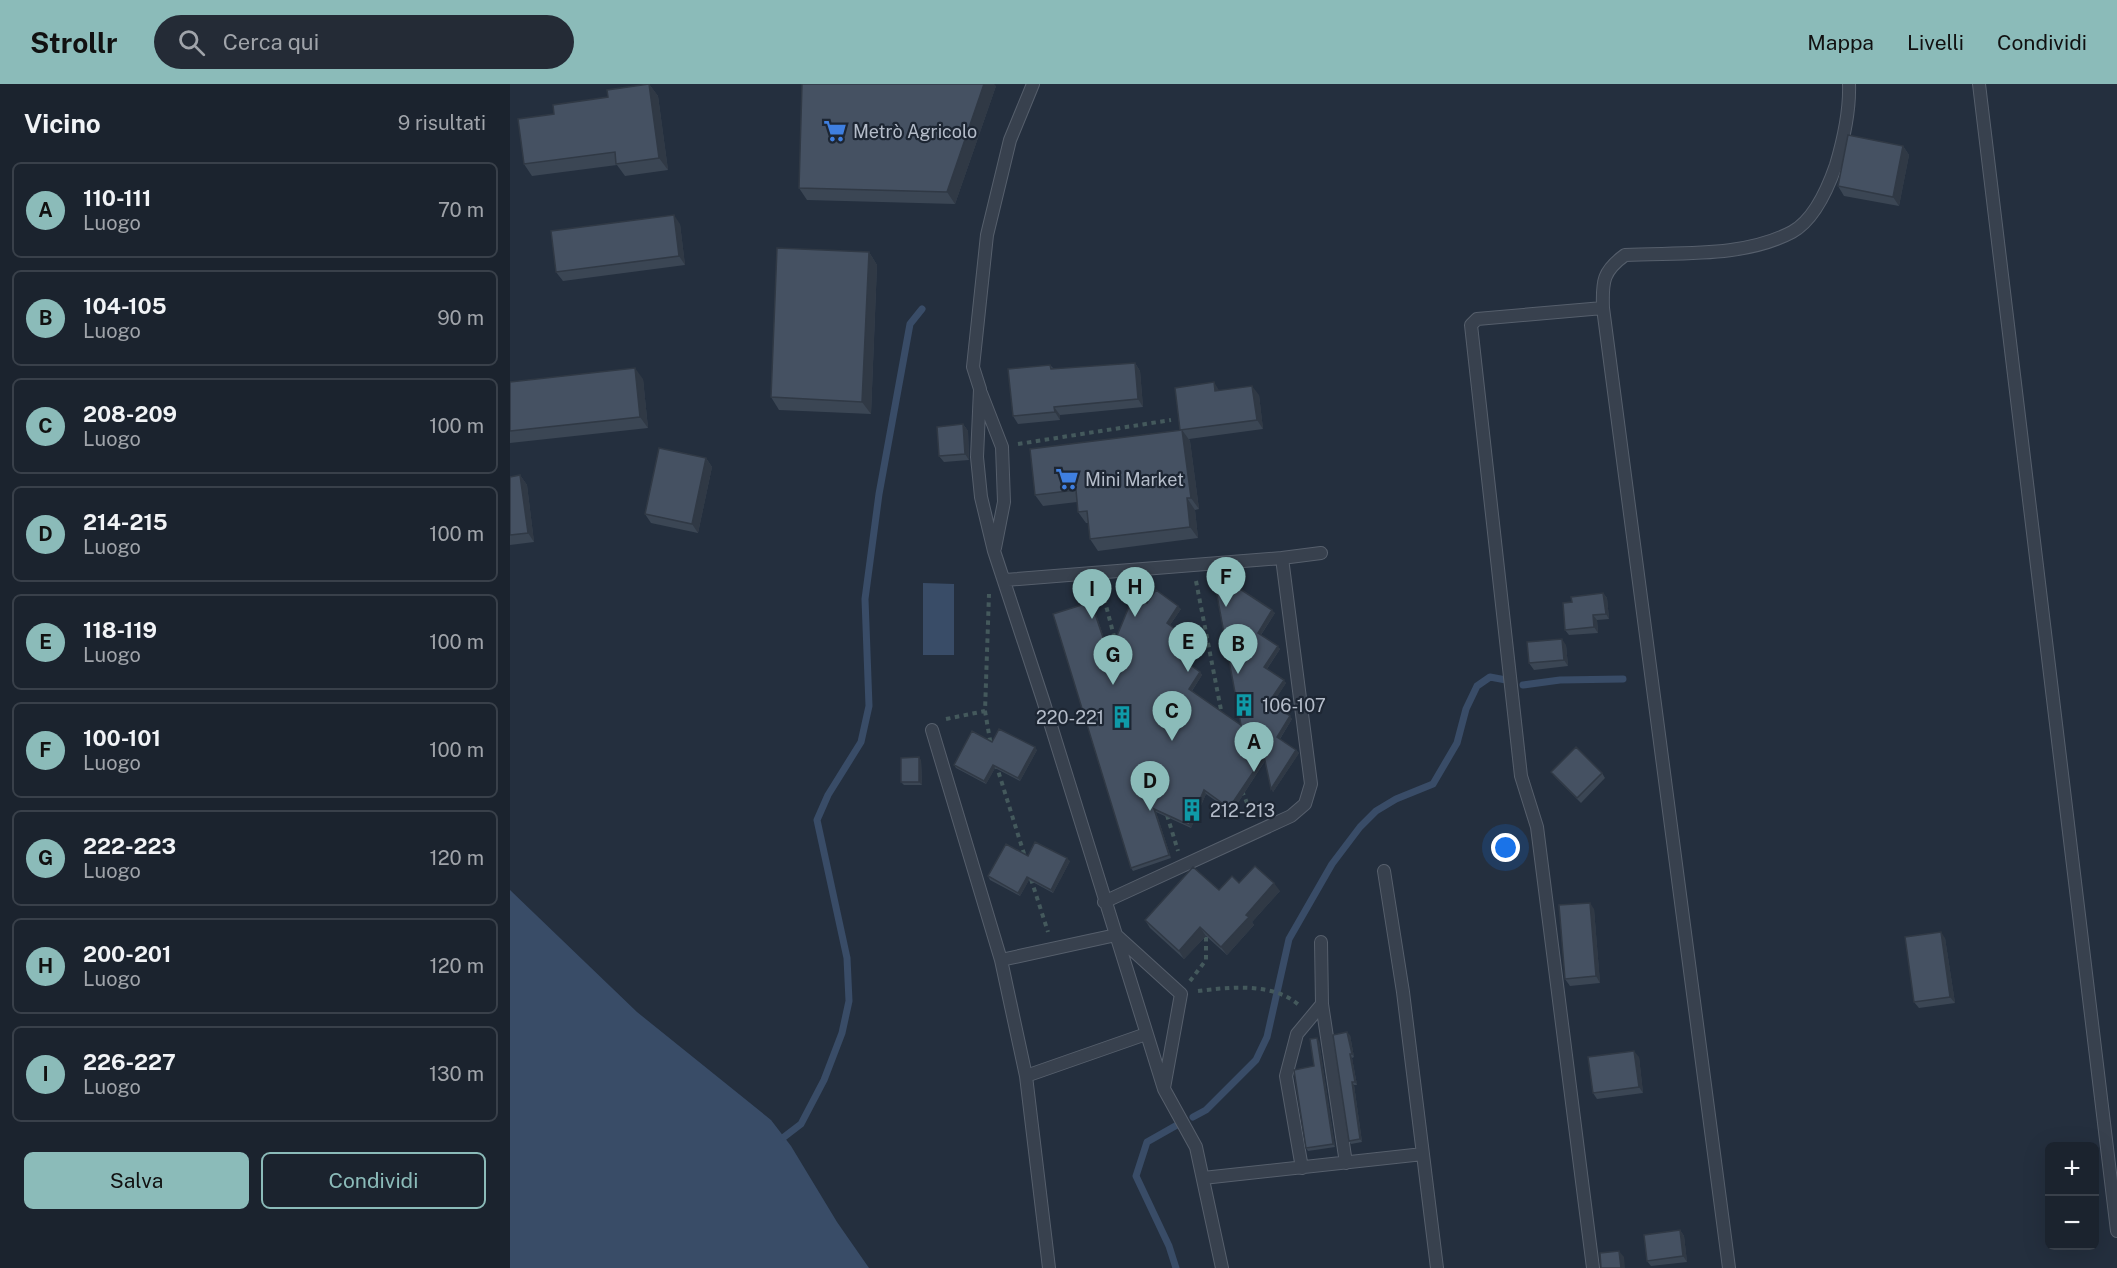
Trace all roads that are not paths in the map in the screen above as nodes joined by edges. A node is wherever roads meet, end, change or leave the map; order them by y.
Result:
1 (1033, 84) edge
2 (1849, 84) edge
3 (1979, 84) edge
4 (1603, 308) junction
5 (980, 389) junction
6 (994, 551) junction
7 (1322, 553) dead end
8 (1282, 558) junction
9 (1005, 580) junction
10 (932, 730) road end
11 (1384, 871) dead end
12 (1104, 902) junction
13 (1116, 935) junction
14 (1321, 942) dead end
15 (1001, 960) junction
16 (1322, 1004) junction
17 (1146, 1034) junction
18 (1026, 1076) junction
19 (1164, 1089) junction
20 (1423, 1154) junction
21 (1346, 1163) junction
22 (1302, 1168) junction
23 (1203, 1178) junction
24 (2117, 1231) edge
25 (1048, 1268) edge
26 (1222, 1268) edge
27 (1437, 1268) edge
28 (1593, 1268) edge
29 (1729, 1268) edge

1 - 5 lane
2 - 4 lane
3 - 24 lane
4 - 28 lane
4 - 29 lane
5 - 6 lane
5 - 6 lane
6 - 9 lane
7 - 8 lane
8 - 9 lane
8 - 12 lane
9 - 12 lane
10 - 15 lane
11 - 20 lane
12 - 13 lane
13 - 15 lane
13 - 17 lane
13 - 19 lane
14 - 16 lane
15 - 18 lane
16 - 21 lane
16 - 22 lane
17 - 18 lane
17 - 19 lane
18 - 25 lane
19 - 23 lane
20 - 21 lane
20 - 27 lane
21 - 22 lane
22 - 23 lane
23 - 26 lane

